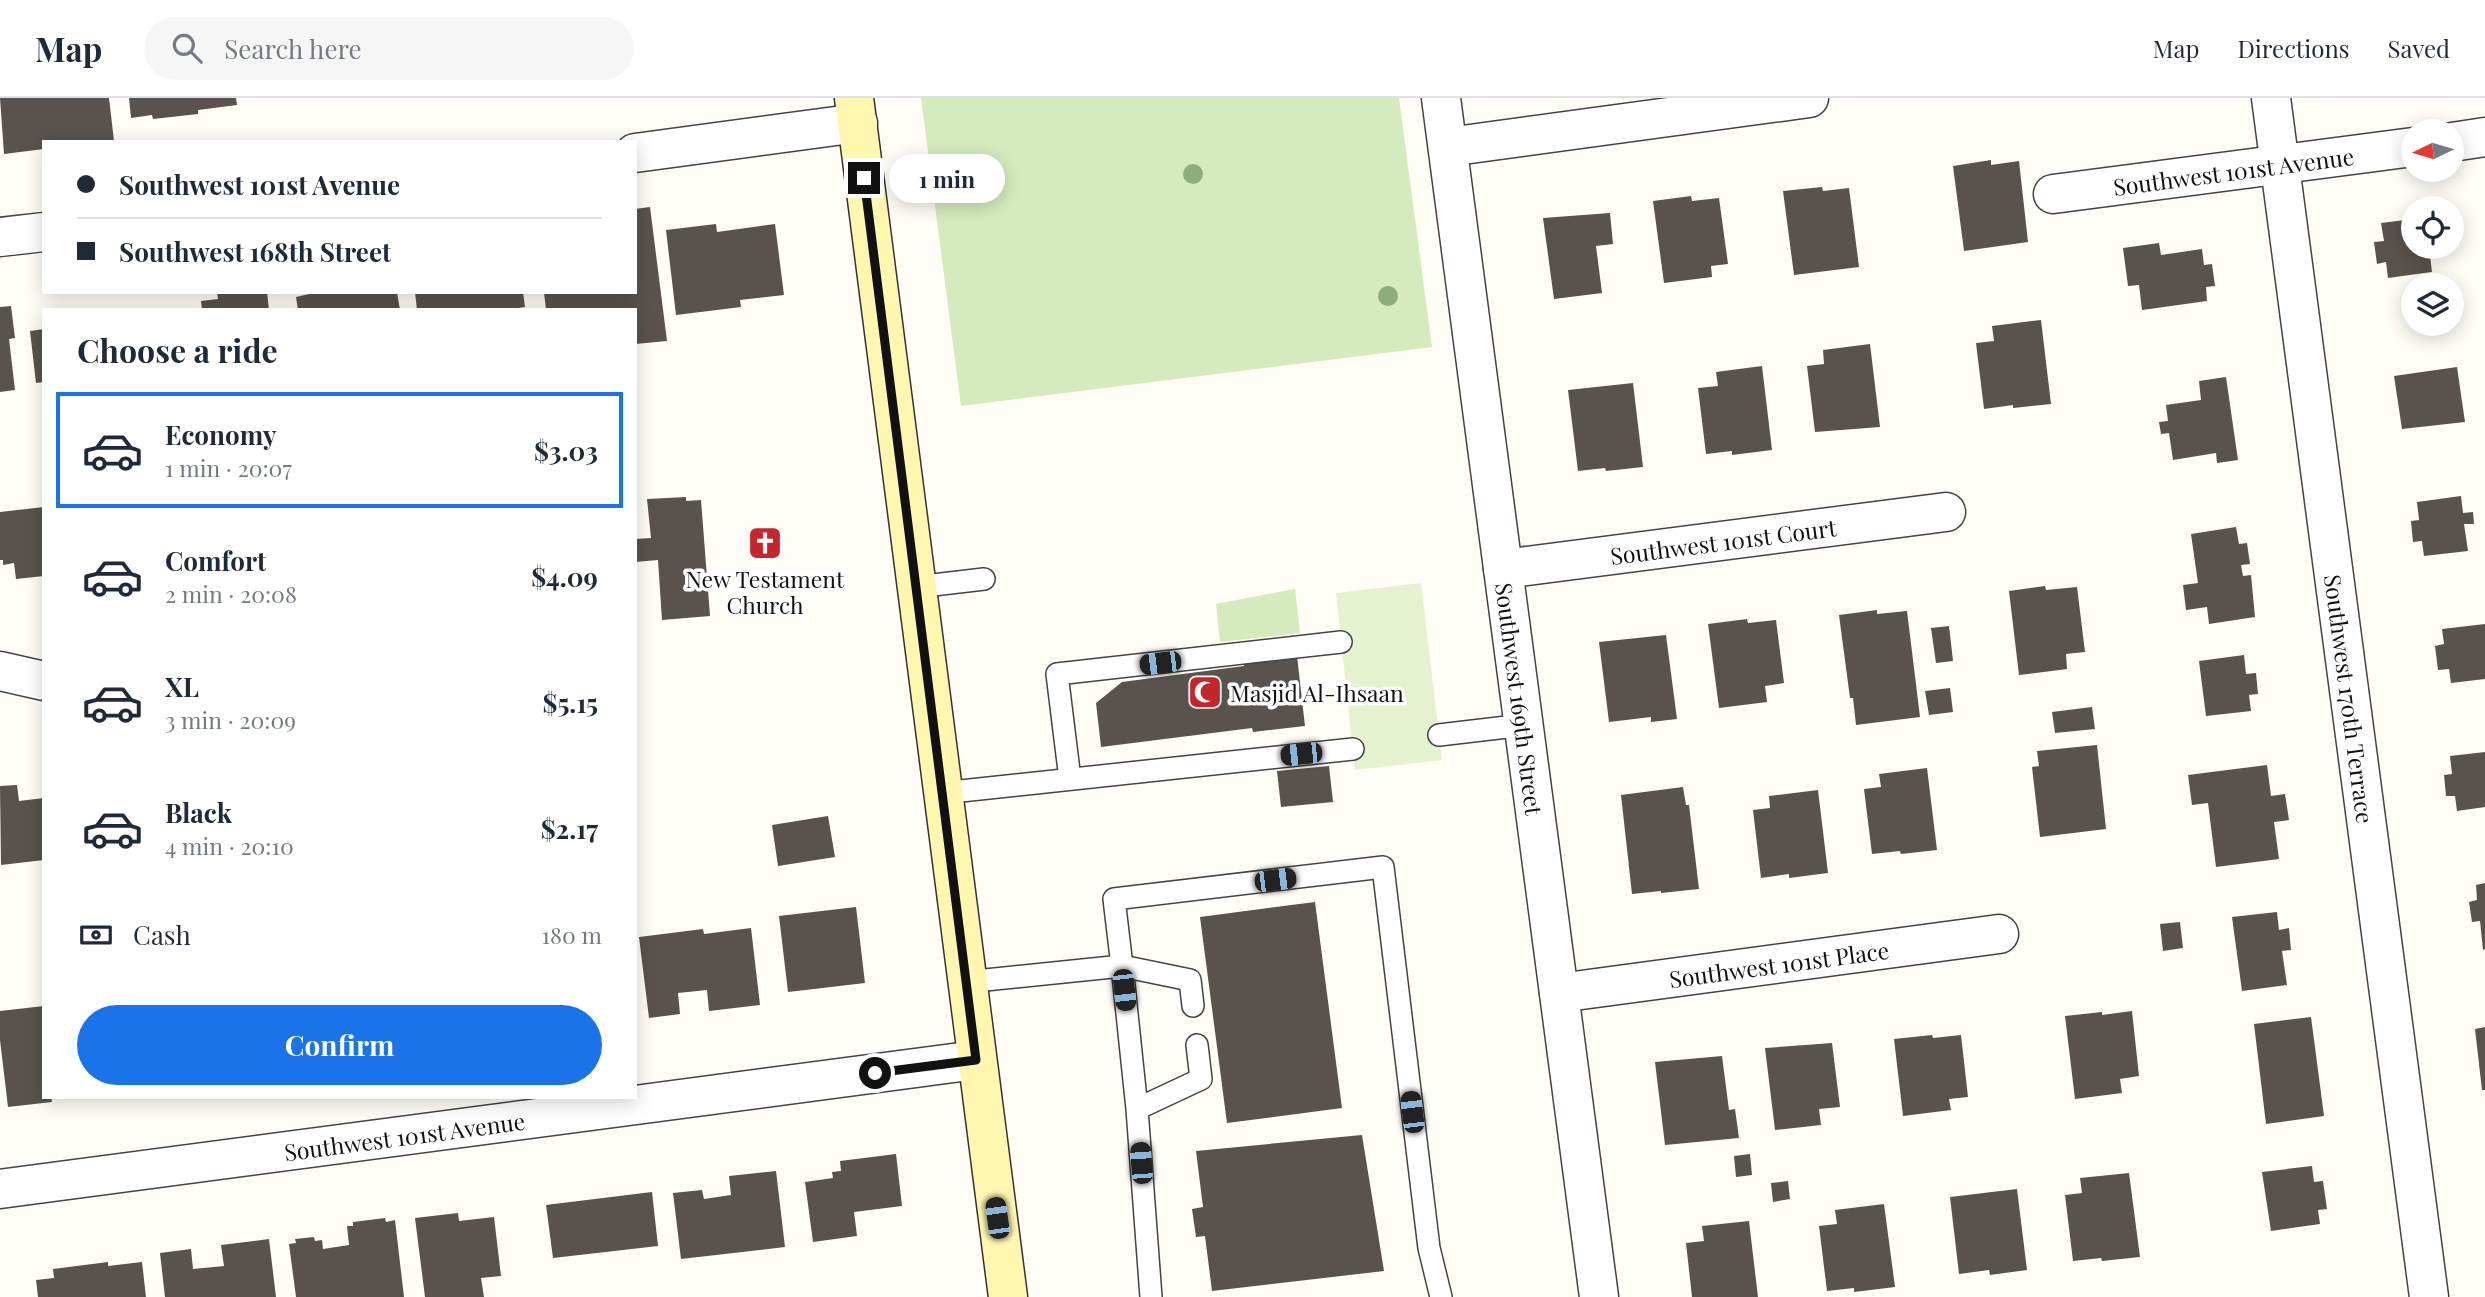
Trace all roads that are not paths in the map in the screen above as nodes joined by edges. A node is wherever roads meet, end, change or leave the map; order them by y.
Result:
1 (1441, 98) edge
2 (1809, 98) edge
3 (2271, 98) edge
4 (856, 111) edge
5 (2485, 137) edge
6 (2464, 140) edge
7 (1448, 147) junction
8 (2401, 149) edge
9 (637, 153) edge
10 (2280, 165) junction
11 (2053, 194) dead end
12 (42, 232) edge
13 (0, 237) edge
14 (1946, 512) dead end
15 (1503, 569) junction
16 (984, 579) dead end
17 (916, 587) junction
18 (1341, 642) dead end
19 (0, 671) edge
20 (42, 681) edge
21 (1524, 725) junction
22 (1439, 734) dead end
23 (1353, 749) dead end
24 (1070, 779) junction
25 (942, 793) junction
26 (1999, 934) dead end
27 (1122, 966) junction
28 (966, 982) junction
29 (1559, 993) junction
30 (1193, 1006) dead end
31 (1197, 1045) dead end
32 (976, 1060) junction
33 (1137, 1109) junction
34 (0, 1189) edge
35 (1008, 1297) edge
36 (1151, 1297) edge
37 (1441, 1297) edge
38 (1599, 1297) edge
39 (2429, 1297) edge

1 - 7 street, Southwest 169th Street
2 - 7 street
3 - 10 street, Southwest 170th Terrace
4 - 9 street
4 - 17 street
5 - 6 street
7 - 15 street, Southwest 169th Street
8 - 10 street, Southwest 101st Avenue
10 - 11 street, Southwest 101st Avenue
10 - 39 street, Southwest 170th Terrace
12 - 13 street
14 - 15 street, Southwest 101st Court
15 - 21 street, Southwest 169th Street
16 - 17 lane
17 - 25 street
18 - 24 lane
19 - 20 street
21 - 22 lane
21 - 29 street, Southwest 169th Street
23 - 24 lane
24 - 25 lane
25 - 28 street
26 - 29 street, Southwest 101st Place
27 - 28 lane
27 - 30 lane
27 - 33 lane
27 - 37 lane
28 - 32 street
29 - 38 street, Southwest 169th Street
31 - 33 lane
32 - 34 street, Southwest 101st Avenue
32 - 35 street
33 - 36 lane

